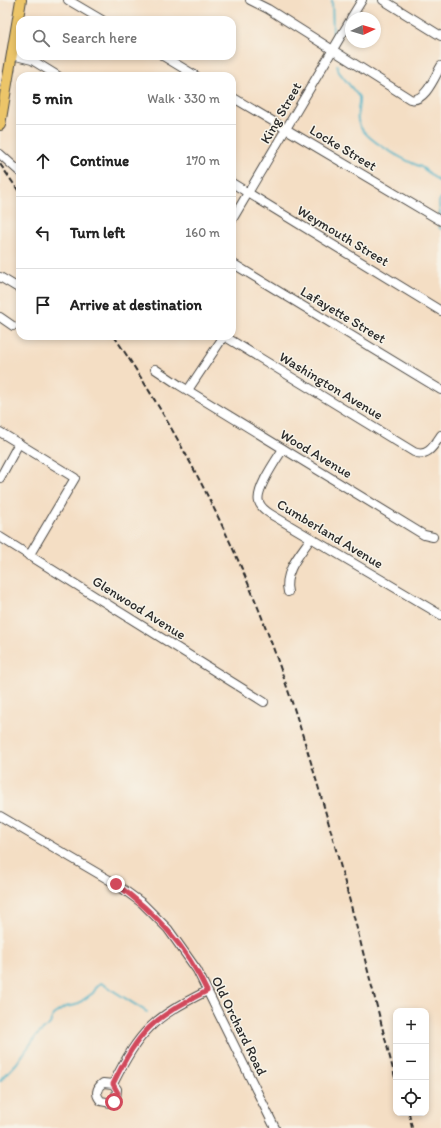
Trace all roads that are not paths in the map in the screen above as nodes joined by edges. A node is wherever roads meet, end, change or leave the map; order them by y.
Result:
1 (21, 0) edge
2 (68, 0) edge
3 (250, 0) edge
4 (362, 0) edge
5 (382, 0) edge
6 (355, 12) edge
7 (18, 16) edge
8 (95, 16) edge
9 (345, 28) edge
10 (16, 31) edge
11 (441, 36) edge
12 (332, 51) junction
13 (12, 55) junction
14 (16, 56) edge
15 (32, 60) edge
16 (170, 60) edge
17 (441, 66) edge
18 (52, 72) edge
19 (189, 72) edge
20 (236, 99) edge
21 (0, 125) edge
22 (286, 129) junction
23 (0, 154) edge
24 (16, 168) edge
25 (236, 186) edge
26 (249, 194) junction
27 (236, 214) edge
28 (441, 221) edge
29 (236, 264) edge
30 (0, 277) edge
31 (16, 287) edge
32 (441, 311) edge
33 (0, 317) edge
34 (13, 326) dead end
35 (221, 340) edge
36 (231, 340) edge
37 (155, 369) dead end
38 (188, 390) junction
39 (441, 390) edge
40 (0, 432) edge
41 (441, 435) edge
42 (19, 443) junction
43 (283, 449) junction
44 (0, 478) edge
45 (0, 537) edge
46 (433, 537) dead end
47 (311, 538) junction
48 (29, 556) junction
49 (288, 592) dead end
50 (441, 615) edge
51 (264, 702) dead end
52 (0, 816) edge
53 (207, 991) junction
54 (113, 1084) dead end
55 (275, 1128) edge

1 - 7 main road
2 - 8 street
3 - 12 street
4 - 6 street, King Street
5 - 11 street
9 - 12 street, King Street
10 - 13 main road
12 - 17 street
12 - 22 street, King Street
13 - 14 street
13 - 21 main road
15 - 18 street
16 - 19 street
20 - 22 street, Locke Street
22 - 26 street, King Street
22 - 28 street, Locke Street
23 - 24 street
25 - 26 street, Weymouth Street
26 - 27 street, King Street
26 - 32 street, Weymouth Street
29 - 39 street, Lafayette Street
30 - 31 street
33 - 34 street
35 - 38 street
36 - 41 street, Washington Avenue
37 - 38 street, Wood Avenue
38 - 43 street, Wood Avenue
40 - 42 street
42 - 44 street
42 - 48 street
43 - 46 street, Wood Avenue
43 - 47 street, Cumberland Avenue
45 - 48 street, Glenwood Avenue
47 - 49 street
47 - 50 street, Cumberland Avenue
48 - 51 street, Glenwood Avenue
52 - 53 street, Old Orchard Road
53 - 54 street
53 - 55 street, Old Orchard Road

